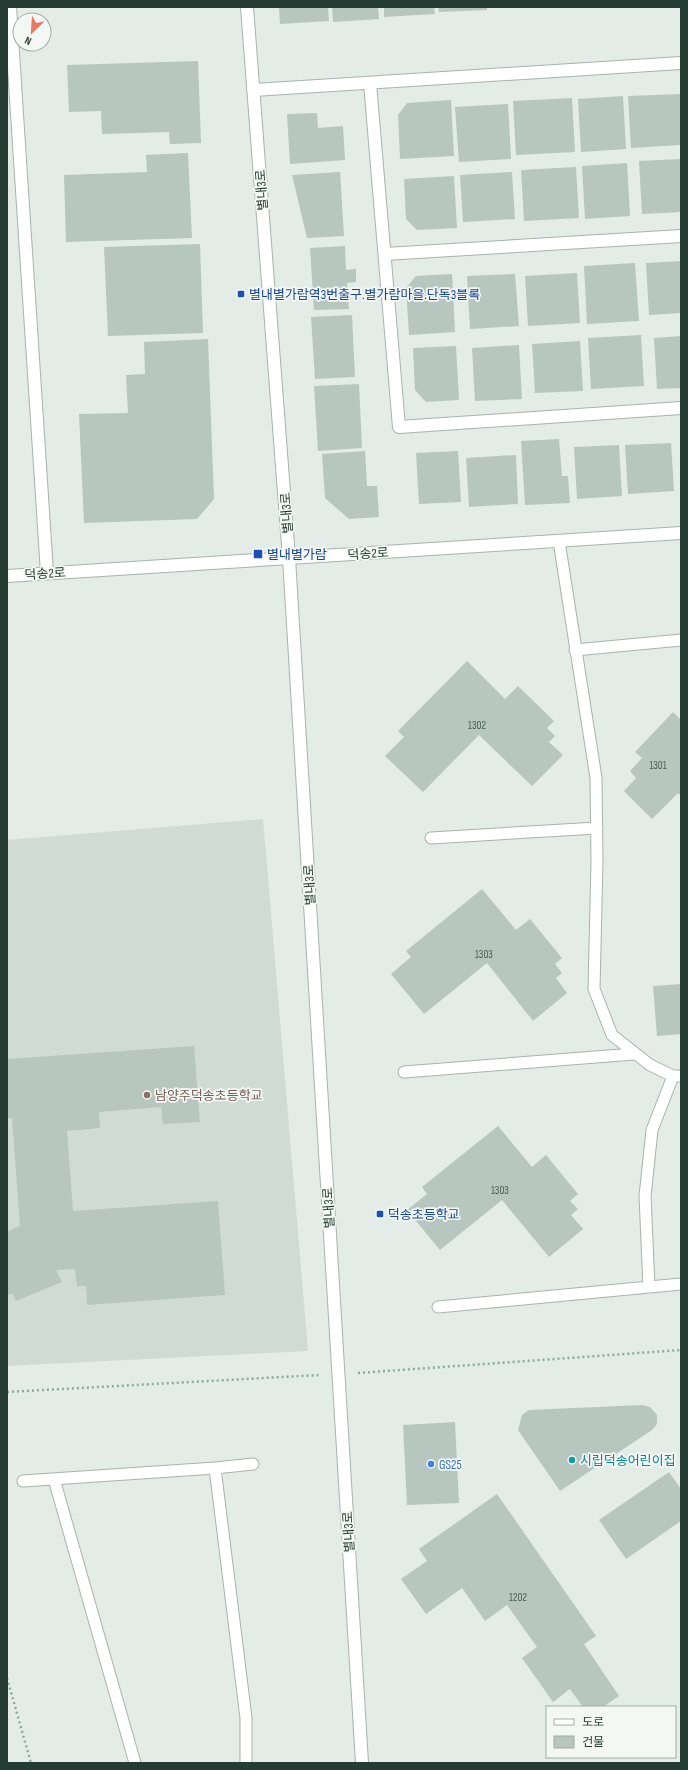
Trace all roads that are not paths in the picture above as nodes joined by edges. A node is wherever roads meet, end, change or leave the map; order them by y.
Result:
1 (10, 7) edge
2 (247, 7) edge
3 (681, 63) edge
4 (370, 83) junction
5 (253, 90) junction
6 (681, 236) edge
7 (385, 254) junction
8 (681, 408) edge
9 (681, 533) edge
10 (559, 541) junction
11 (289, 558) junction
12 (48, 573) junction
13 (7, 576) edge
14 (681, 640) edge
15 (575, 650) junction
16 (597, 828) junction
17 (431, 838) dead end
18 (634, 1054) junction
19 (404, 1072) dead end
20 (677, 1076) edge
21 (681, 1284) edge
22 (649, 1287) junction
23 (438, 1307) dead end
24 (253, 1464) dead end
25 (215, 1468) junction
26 (54, 1479) junction
27 (23, 1481) dead end
28 (135, 1763) edge
29 (246, 1763) edge
30 (362, 1763) edge

1 - 12 street
2 - 5 street, 별내3로
3 - 4 street
4 - 5 street
4 - 7 street
5 - 11 street, 별내3로
6 - 7 street
7 - 8 street
9 - 10 street, 덕송2로
10 - 11 street, 덕송2로
10 - 15 lane
11 - 12 street, 덕송2로
11 - 30 street, 별내3로
12 - 13 street, 덕송2로
14 - 15 lane
15 - 16 lane
16 - 17 lane
16 - 18 lane
18 - 19 lane
18 - 20 lane
20 - 22 lane
21 - 22 lane
22 - 23 lane
24 - 25 lane
25 - 26 lane
25 - 29 lane
26 - 27 lane
26 - 28 lane

